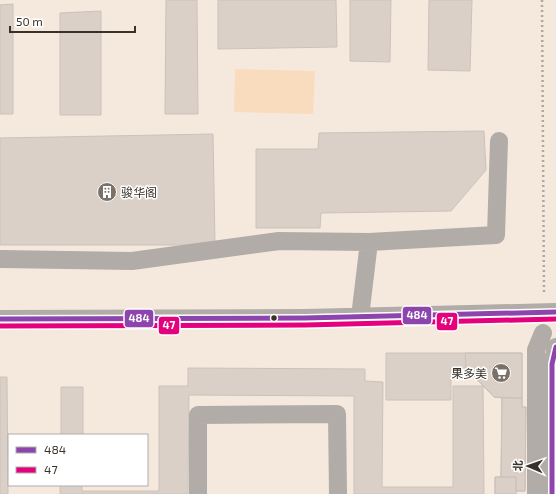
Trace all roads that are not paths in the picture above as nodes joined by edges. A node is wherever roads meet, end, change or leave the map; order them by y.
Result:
1 (499, 141) dead end
2 (369, 242) junction
3 (0, 259) edge
4 (550, 312) edge
5 (360, 317) junction
6 (0, 319) edge
7 (543, 333) dead end
8 (556, 346) edge
9 (198, 494) edge
10 (338, 494) edge
11 (536, 494) edge
12 (552, 494) edge

1 - 2 street
2 - 3 street
2 - 5 street
4 - 5 street
5 - 6 street
7 - 11 street
8 - 12 street
9 - 10 street

